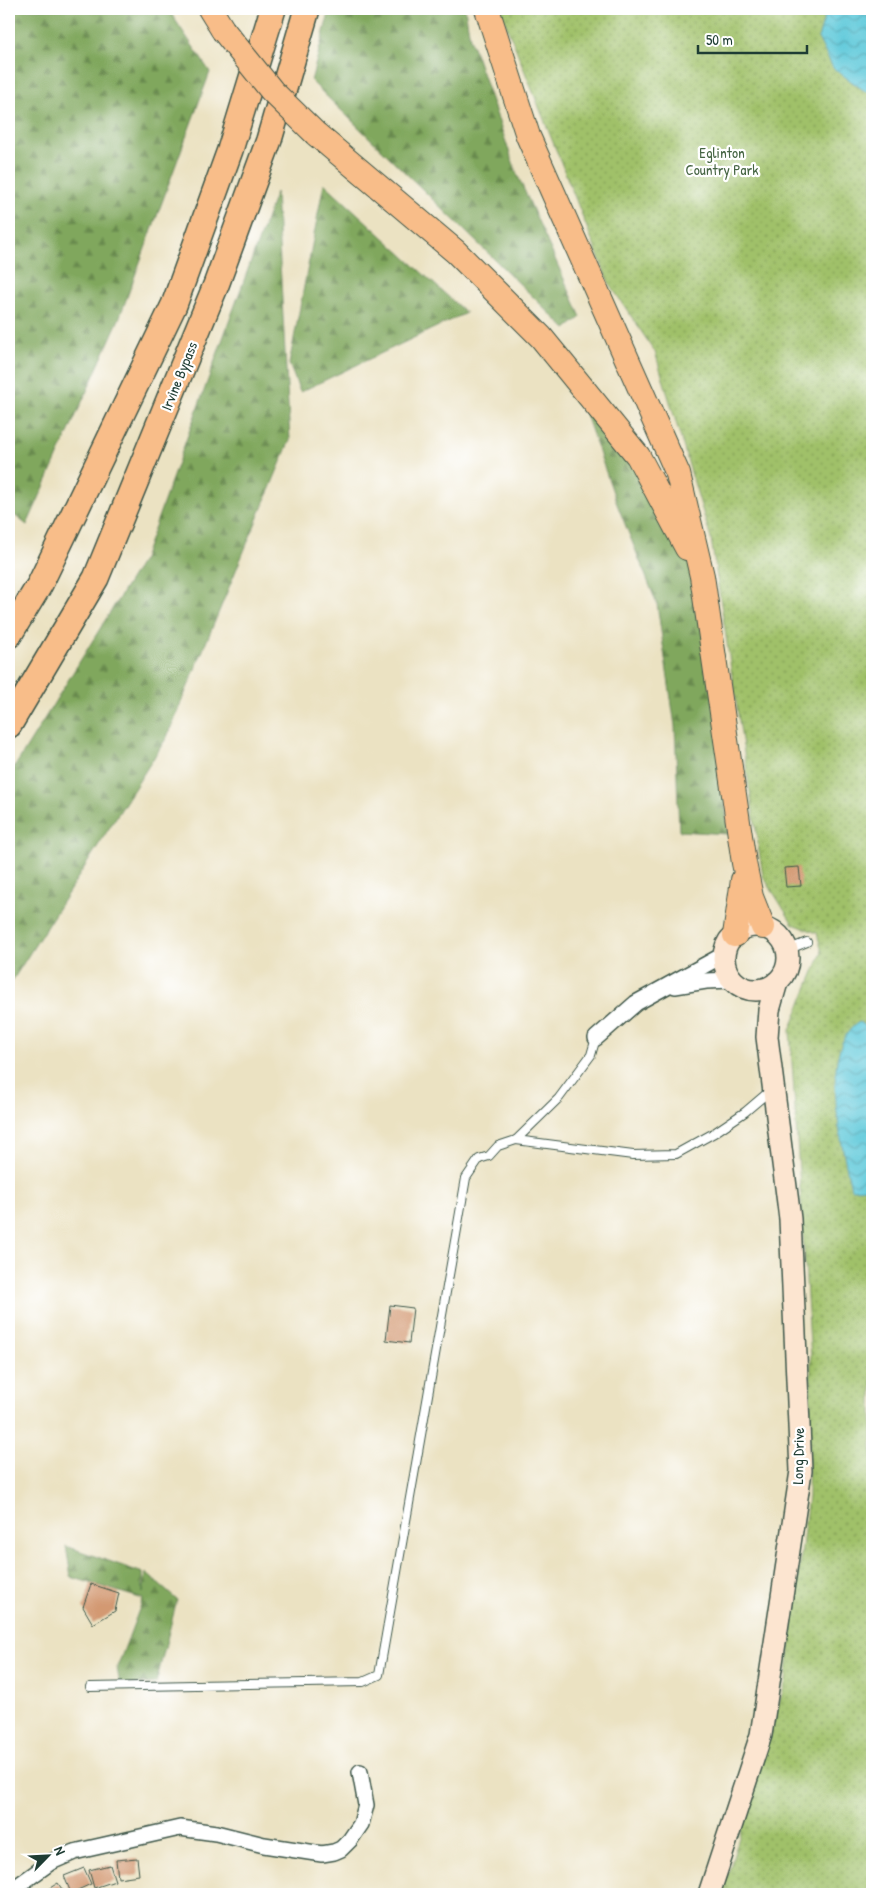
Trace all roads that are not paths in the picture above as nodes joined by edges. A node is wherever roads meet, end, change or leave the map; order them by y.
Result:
1 (210, 9) edge
2 (274, 9) edge
3 (307, 9) edge
4 (487, 10) edge
5 (702, 576) junction
6 (9, 635) edge
7 (9, 725) edge
8 (744, 863) junction
9 (763, 927) junction
10 (808, 942) dead end
11 (730, 944) junction
12 (787, 950) junction
13 (777, 982) junction
14 (740, 984) junction
15 (666, 988) junction
16 (767, 1037) junction
17 (596, 1038) joint
18 (773, 1088) junction
19 (516, 1140) junction
20 (90, 1687) dead end
21 (360, 1772) dead end
22 (9, 1892) edge
23 (709, 1894) edge

1 - 5 main road, bridge
2 - 6 highway
3 - 7 highway, Irvine Bypass
4 - 5 main road
5 - 8 main road
8 - 9 main road
8 - 11 main road
9 - 11 main road
9 - 12 main road
10 - 12 lane
11 - 14 main road
11 - 15 street
12 - 13 main road
13 - 14 main road
13 - 16 main road, Long Drive
14 - 15 street
14 - 16 main road, Long Drive
15 - 17 street
16 - 18 main road, Long Drive
17 - 19 lane
18 - 19 lane
18 - 23 main road, Long Drive
19 - 20 lane
21 - 22 street

